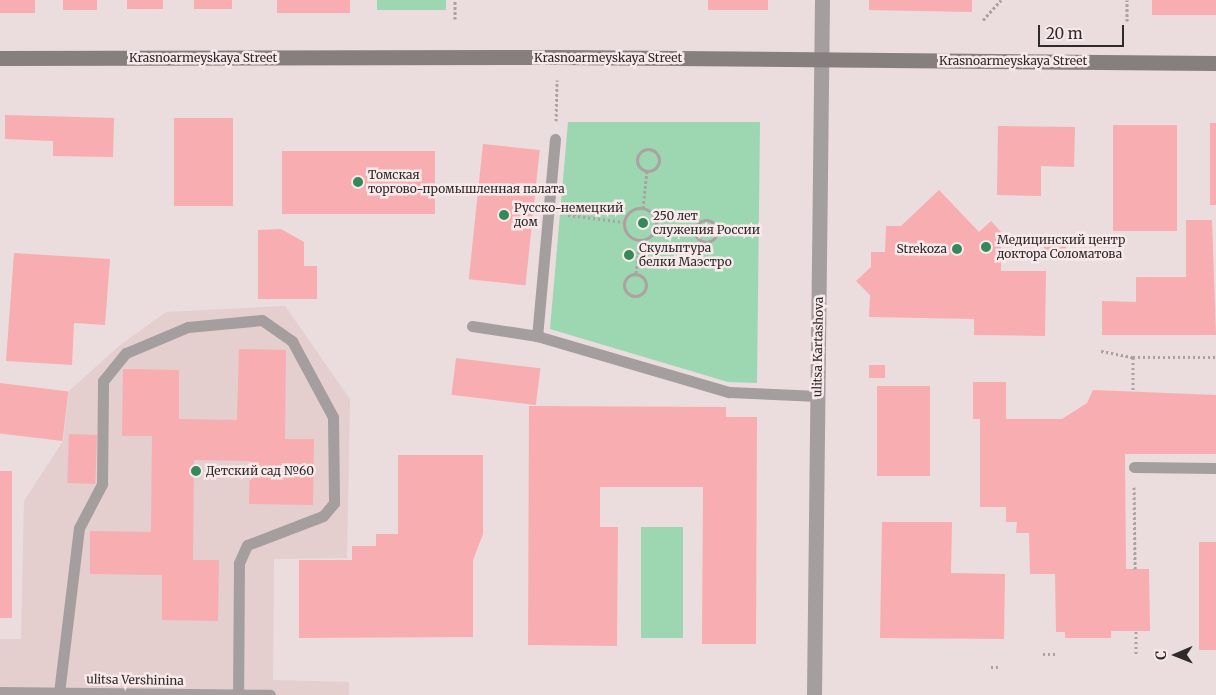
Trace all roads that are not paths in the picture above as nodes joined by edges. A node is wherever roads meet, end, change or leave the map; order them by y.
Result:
1 (822, 0) edge
2 (0, 58) edge
3 (821, 60) junction
4 (1216, 63) edge
5 (555, 139) dead end
6 (472, 326) dead end
7 (536, 336) junction
8 (818, 396) junction
9 (1134, 468) road end
10 (1216, 468) edge
11 (0, 692) edge
12 (59, 693) junction
13 (238, 694) edge
14 (270, 695) edge
15 (814, 695) edge

1 - 3 street, ulitsa Kartashova
2 - 3 main road, Krasnoarmeyskaya Street
3 - 4 main road, Krasnoarmeyskaya Street
3 - 8 street, ulitsa Kartashova
5 - 7 lane
6 - 7 lane
7 - 8 lane
8 - 15 street, ulitsa Kartashova
9 - 10 lane
11 - 12 lane, ulitsa Vershinina
12 - 13 lane, ulitsa Vershinina
12 - 13 lane
13 - 14 lane, ulitsa Vershinina

